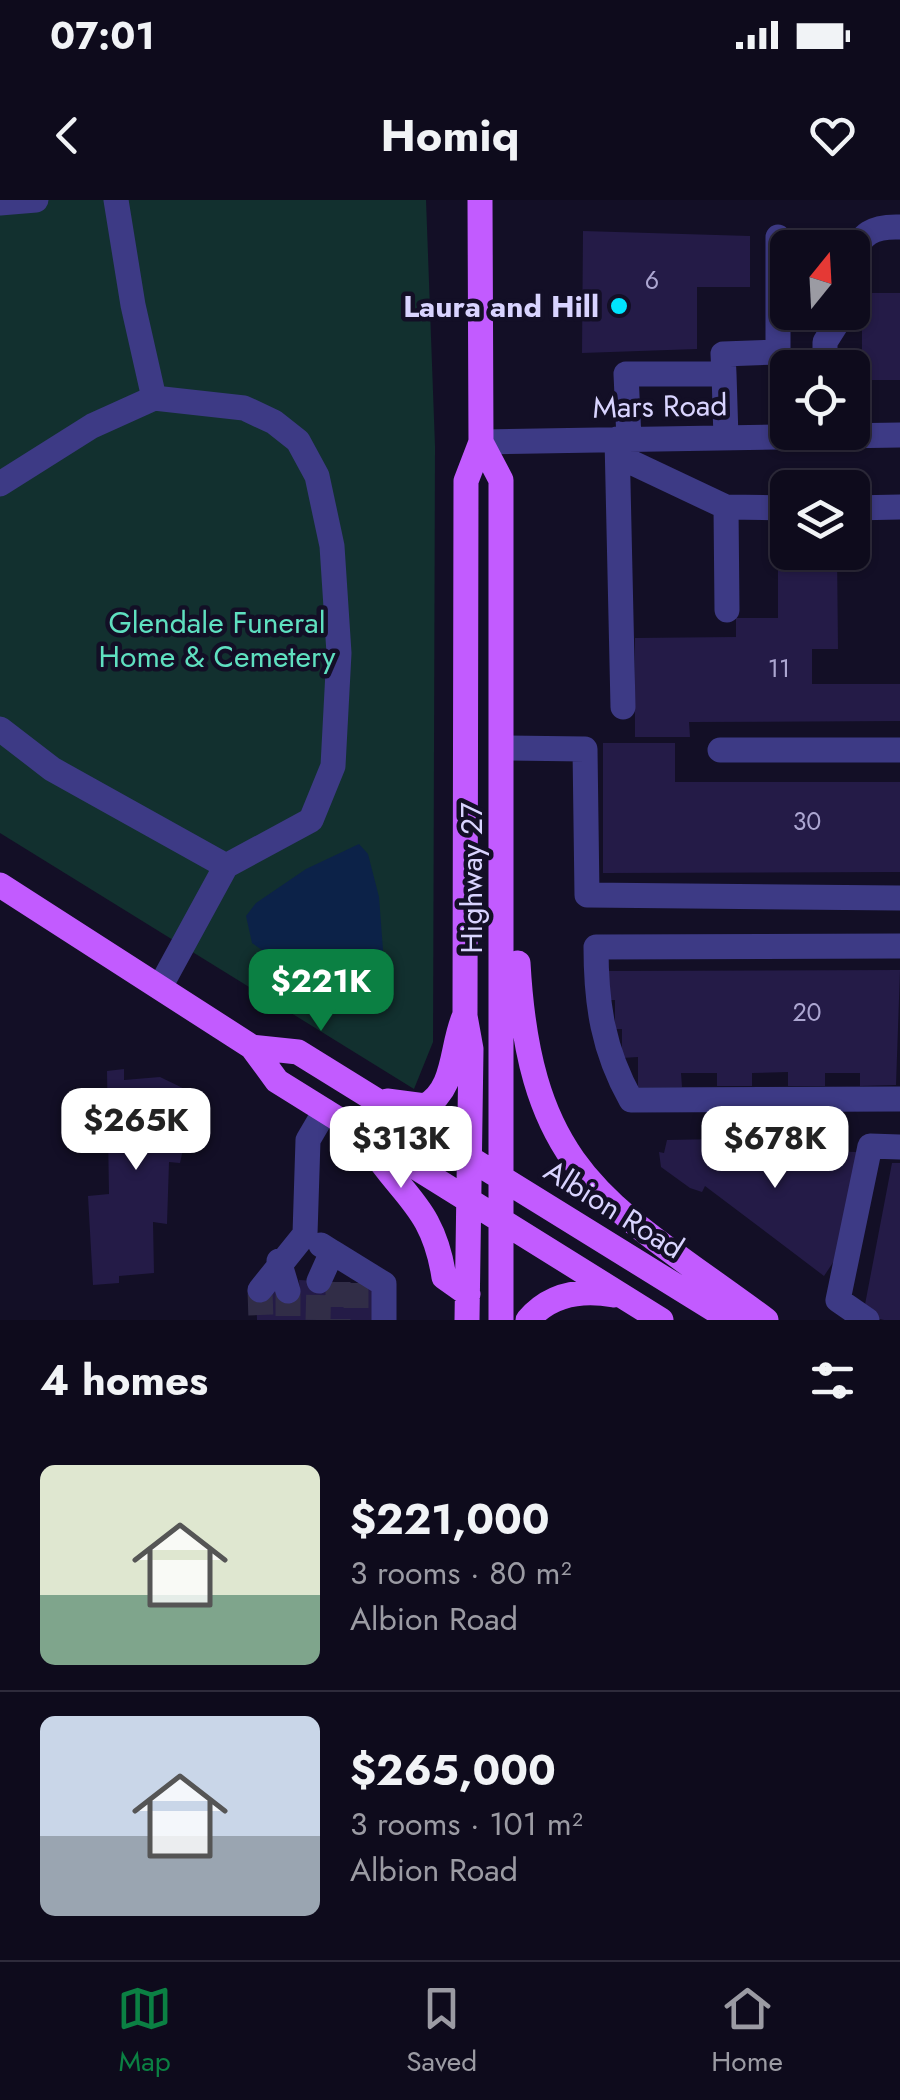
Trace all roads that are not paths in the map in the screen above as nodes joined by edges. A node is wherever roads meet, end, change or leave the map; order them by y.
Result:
1 (36, 200) edge
2 (116, 200) edge
3 (480, 200) edge
4 (0, 203) edge
5 (900, 227) edge
6 (870, 231) edge
7 (778, 330) edge
8 (724, 374) junction
9 (154, 398) junction
10 (870, 434) edge
11 (900, 434) edge
12 (770, 436) edge
13 (726, 438) junction
14 (481, 442) junction
15 (621, 445) junction
16 (0, 484) edge
17 (726, 507) junction
18 (900, 507) edge
19 (770, 508) edge
20 (870, 508) edge
21 (727, 610) dead end
22 (623, 707) dead end
23 (0, 729) edge
24 (505, 748) junction
25 (720, 750) dead end
26 (900, 750) edge
27 (504, 864) junction
28 (226, 866) junction
29 (0, 885) edge
30 (900, 898) edge
31 (900, 946) edge
32 (160, 987) junction
33 (465, 1016) junction
34 (252, 1047) junction
35 (364, 1092) junction
36 (900, 1099) edge
37 (325, 1111) junction
38 (363, 1135) junction
39 (900, 1148) edge
40 (470, 1158) junction
41 (502, 1178) junction
42 (469, 1201) junction
43 (502, 1222) junction
44 (304, 1234) junction
45 (332, 1252) junction
46 (338, 1282) tunnel mouth
47 (274, 1290) tunnel mouth
48 (624, 1298) junction
49 (468, 1307) edge
50 (384, 1320) edge
51 (501, 1320) edge
52 (528, 1320) edge
53 (661, 1320) edge
54 (730, 1320) edge
55 (766, 1320) edge
56 (867, 1320) edge

1 - 4 street
2 - 9 street
3 - 14 main road, Highway 27
5 - 6 street
7 - 8 street
8 - 13 street
8 - 15 street
9 - 16 street
9 - 28 street
10 - 11 street, Mars Road
12 - 13 street, Mars Road
13 - 15 street, Mars Road
14 - 15 street, Mars Road
14 - 24 main road, Highway 27
14 - 33 main road, Highway 27
15 - 17 street
15 - 22 street
17 - 19 street
17 - 21 street
18 - 20 street
23 - 28 street
24 - 27 main road, Highway 27
24 - 30 street
25 - 26 street
27 - 41 main road, Highway 27
27 - 55 main road
28 - 32 street
29 - 32 main road, Albion Road
31 - 36 street
32 - 34 main road, Albion Road
33 - 35 main road
33 - 40 main road, Highway 27
34 - 35 main road, Albion Road
34 - 37 main road, Albion Road
35 - 40 main road, Albion Road
37 - 38 main road, Albion Road
37 - 44 street
38 - 42 main road, Albion Road
38 - 49 main road
39 - 56 street
40 - 41 main road, Albion Road
40 - 42 main road, Highway 27
41 - 43 main road, Highway 27
41 - 54 main road, Albion Road
42 - 43 main road, Albion Road
42 - 49 main road, Highway 27
43 - 48 main road, Albion Road
43 - 51 main road, Highway 27
44 - 45 street
44 - 47 street
45 - 46 street
45 - 50 street
48 - 52 main road
48 - 53 main road, Albion Road

